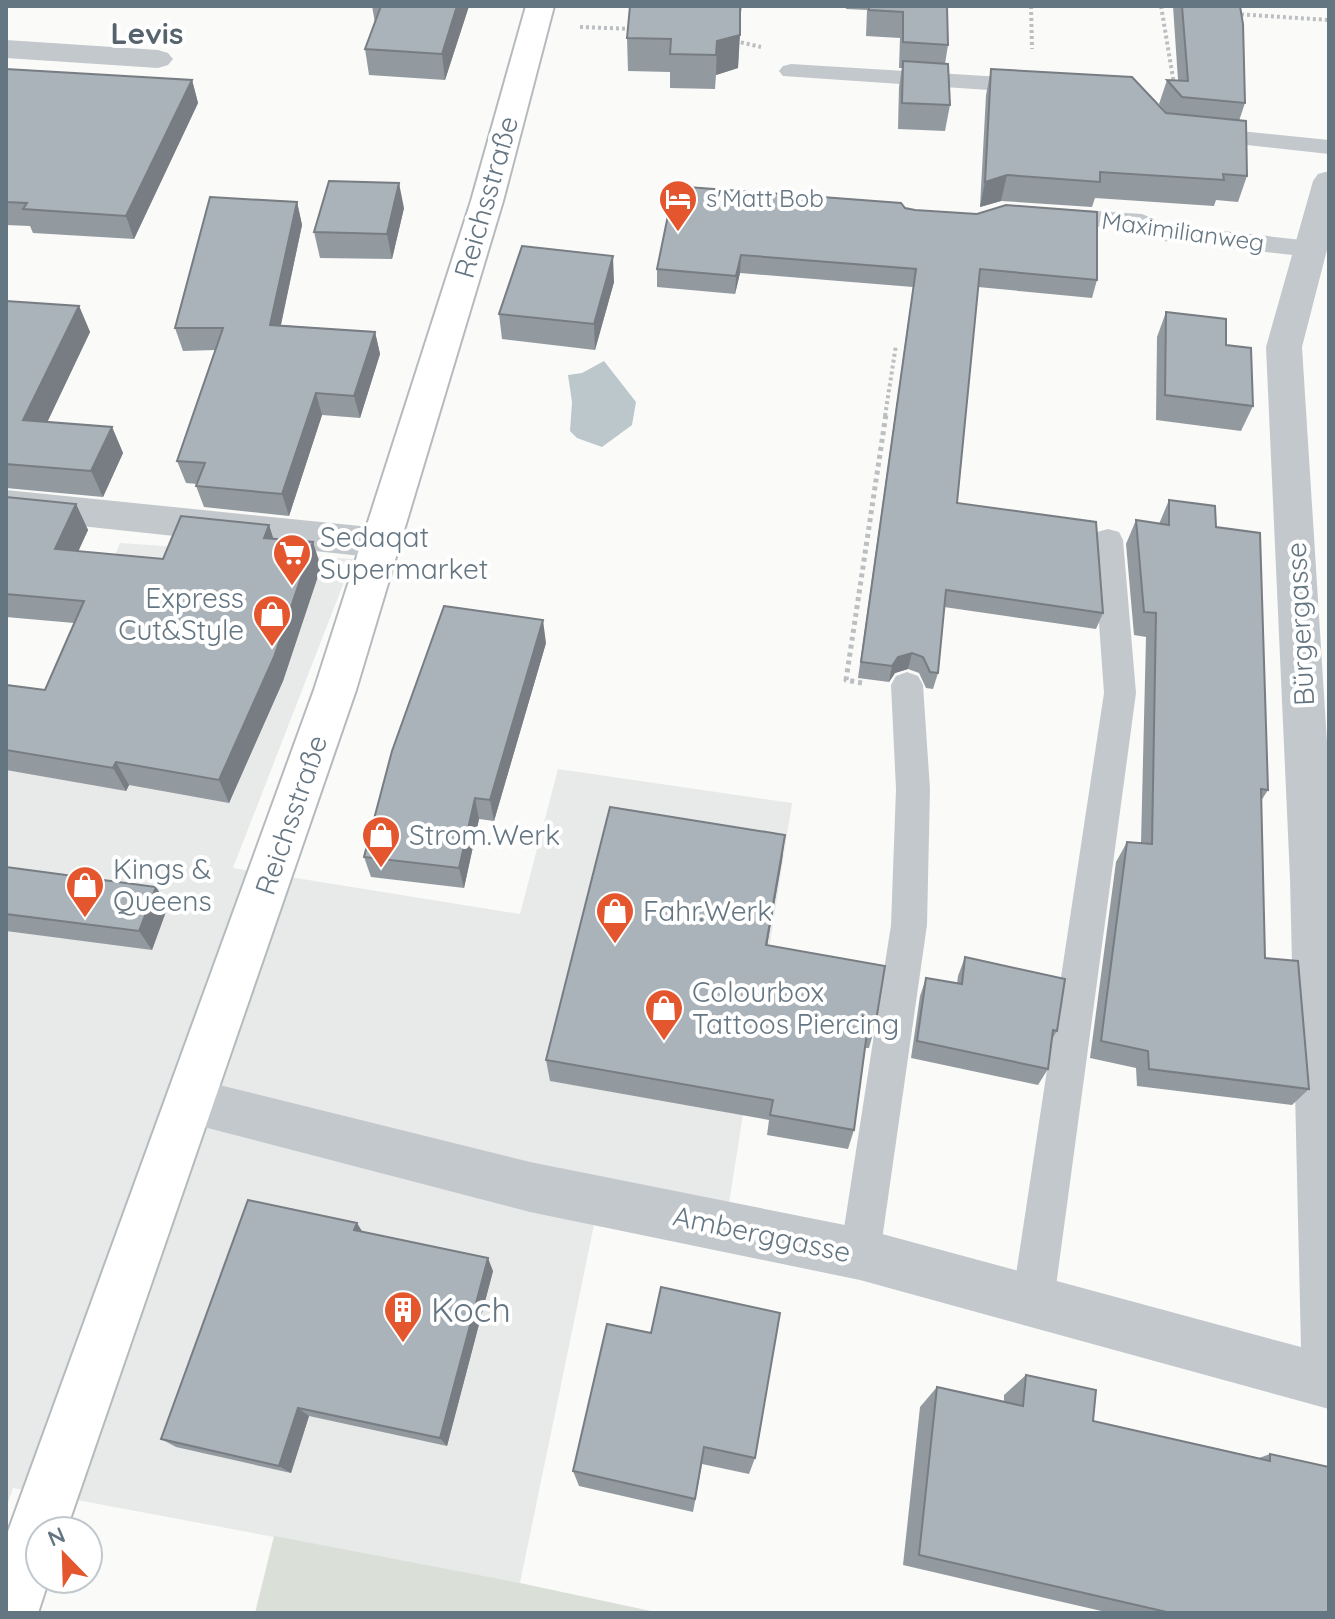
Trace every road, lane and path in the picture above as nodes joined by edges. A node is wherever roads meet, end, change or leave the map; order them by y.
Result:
1 (1161, 6) edge
2 (1230, 13) edge
3 (538, 16) edge
4 (1329, 20) edge
5 (635, 29) edge
6 (735, 41) edge
7 (6, 49) edge
8 (158, 59) dead end
9 (791, 71) joint
10 (1061, 88) edge
11 (1178, 132) joint
12 (1329, 147) edge
13 (1329, 181) edge
14 (1033, 214) edge
15 (1311, 249) junction
16 (896, 345) dead end
17 (6, 504) edge
18 (1108, 540) dead end
19 (380, 543) junction
20 (889, 685) joint
21 (191, 1102) junction
22 (860, 1254) junction
23 (1033, 1301) junction
24 (1329, 1360) edge
25 (1329, 1382) edge
26 (8, 1613) edge

1 - 11 path
2 - 4 path
3 - 5 path
3 - 19 main road, Reichsstraße
6 - 9 path
7 - 8 street
9 - 10 lane
11 - 12 lane
13 - 15 street, Bürgergasse
14 - 15 lane, Maximilianweg
15 - 24 street, Bürgergasse
16 - 20 path
17 - 19 street
18 - 23 lane
19 - 21 main road, Reichsstraße
20 - 22 lane
21 - 22 street, Amberggasse
21 - 26 main road, Reichsstraße
22 - 23 street, Amberggasse
23 - 25 street, Amberggasse

